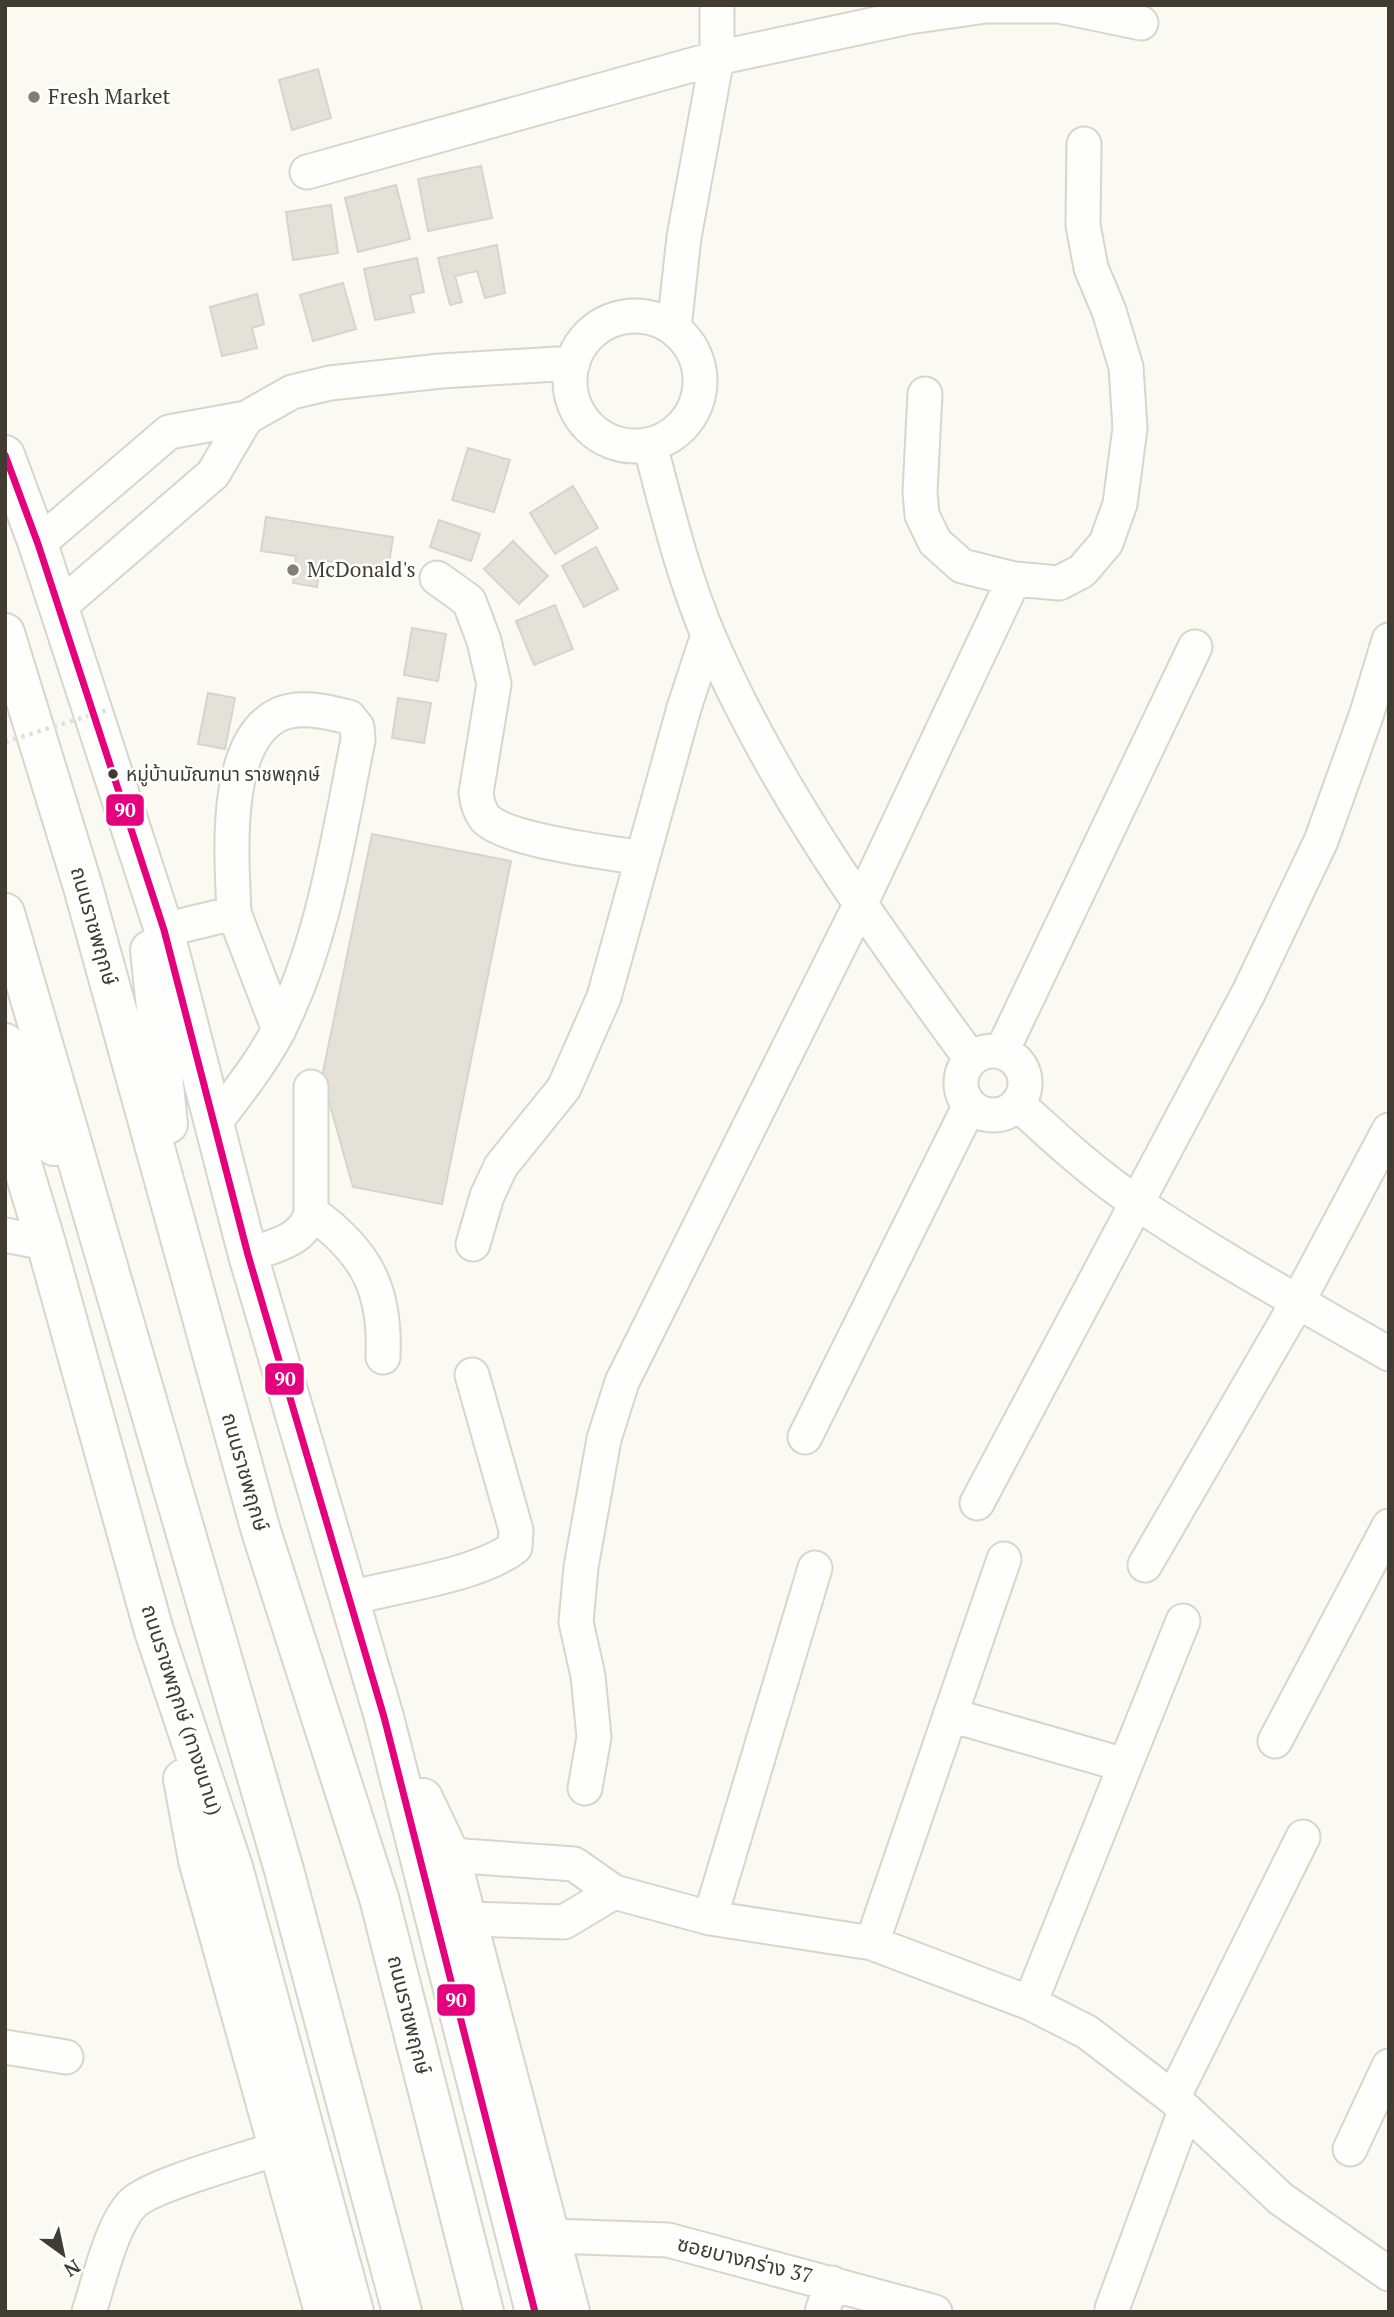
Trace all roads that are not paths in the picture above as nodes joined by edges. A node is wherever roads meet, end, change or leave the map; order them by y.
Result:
1 (717, 5) edge
2 (1141, 23) dead end
3 (717, 58) junction
4 (1084, 144) dead end
5 (307, 172) dead end
6 (674, 328) junction
7 (573, 363) junction
8 (925, 394) dead end
9 (246, 418) junction
10 (650, 445) junction
11 (5, 454) edge
12 (38, 544) junction
13 (437, 578) dead end
14 (1014, 579) junction
15 (58, 608) junction
16 (5, 633) edge
17 (708, 635) junction
18 (1389, 640) edge
19 (1195, 647) dead end
20 (641, 858) junction
21 (141, 861) junction
22 (859, 906) junction
23 (234, 913) junction
24 (5, 914) edge
25 (164, 930) junction
26 (279, 1030) junction
27 (5, 1043) edge
28 (1002, 1051) junction
29 (971, 1059) junction
30 (311, 1087) dead end
31 (1018, 1104) junction
32 (970, 1105) junction
33 (5, 1108) edge
34 (215, 1123) junction
35 (1389, 1130) edge
36 (1136, 1203) junction
37 (311, 1212) junction
38 (179, 1234) junction
39 (5, 1235) edge
40 (46, 1243) junction
41 (473, 1244) dead end
42 (105, 1255) junction
43 (248, 1255) junction
44 (1297, 1303) junction
45 (1389, 1354) edge
46 (383, 1357) dead end
47 (472, 1375) dead end
48 (805, 1437) dead end
49 (977, 1503) dead end
50 (1389, 1525) edge
51 (1004, 1559) dead end
52 (1145, 1566) dead end
53 (815, 1568) dead end
54 (350, 1598) junction
55 (1183, 1621) dead end
56 (154, 1631) junction
57 (950, 1715) junction
58 (384, 1717) junction
59 (1275, 1741) dead end
60 (1125, 1765) junction
61 (585, 1788) dead end
62 (1303, 1838) dead end
63 (450, 1855) junction
64 (614, 1892) junction
65 (710, 1917) junction
66 (467, 1919) junction
67 (872, 1943) junction
68 (1030, 2003) junction
69 (5, 2047) edge
70 (66, 2057) dead end
71 (1389, 2066) edge
72 (1179, 2105) junction
73 (279, 2148) junction
74 (1350, 2149) dead end
75 (551, 2236) junction
76 (1389, 2274) edge
77 (827, 2297) edge
78 (1112, 2309) dead end
79 (89, 2312) edge
80 (324, 2312) edge
81 (354, 2312) edge
82 (402, 2312) edge
83 (484, 2312) edge
84 (536, 2312) edge
85 (570, 2312) edge
86 (935, 2312) edge

1 - 3 street
2 - 3 street
3 - 5 street
3 - 6 street
4 - 14 street
6 - 7 street
6 - 10 street
7 - 9 street
7 - 10 street
8 - 14 street
9 - 12 street
9 - 15 street
10 - 17 street
11 - 12 main road
12 - 15 main road
13 - 20 street
14 - 22 street
15 - 21 main road
16 - 38 main road, ถนนราชพฤกษ์
17 - 20 street
17 - 22 street
18 - 36 street
19 - 28 street
20 - 41 street
21 - 25 main road
21 - 38 main road
22 - 29 street
22 - 61 street
23 - 25 street
23 - 26 street
23 - 26 street
24 - 42 main road
25 - 34 main road
26 - 34 street
27 - 42 main road
28 - 29 street
28 - 31 street
29 - 32 street
30 - 37 street
31 - 32 street
31 - 36 street
32 - 48 street
33 - 40 main road, ถนนราชพฤกษ์ (ทางขนาน)
34 - 43 main road
35 - 44 street
36 - 44 street
36 - 49 street
37 - 43 street
37 - 46 street
38 - 83 main road, ถนนราชพฤกษ์
39 - 40 street
40 - 56 main road, ถนนราชพฤกษ์ (ทางขนาน)
42 - 82 main road
43 - 54 main road
44 - 45 street
44 - 52 street
47 - 54 street
50 - 59 street
51 - 57 street
53 - 65 street
54 - 58 main road
55 - 60 street
56 - 73 main road
56 - 81 main road, ถนนราชพฤกษ์ (ทางขนาน)
57 - 60 street
57 - 67 street
58 - 63 main road
58 - 84 main road
60 - 68 street
62 - 72 street
63 - 64 street
63 - 66 main road
64 - 65 street
64 - 66 street
65 - 67 street
66 - 75 main road
67 - 68 street
68 - 72 street
69 - 70 street
71 - 74 street
72 - 76 street
72 - 78 street
73 - 79 street
73 - 80 main road
75 - 77 street, ซอยบางกร่าง 37
75 - 85 main road
77 - 86 street, ซอยบางกร่าง 37

